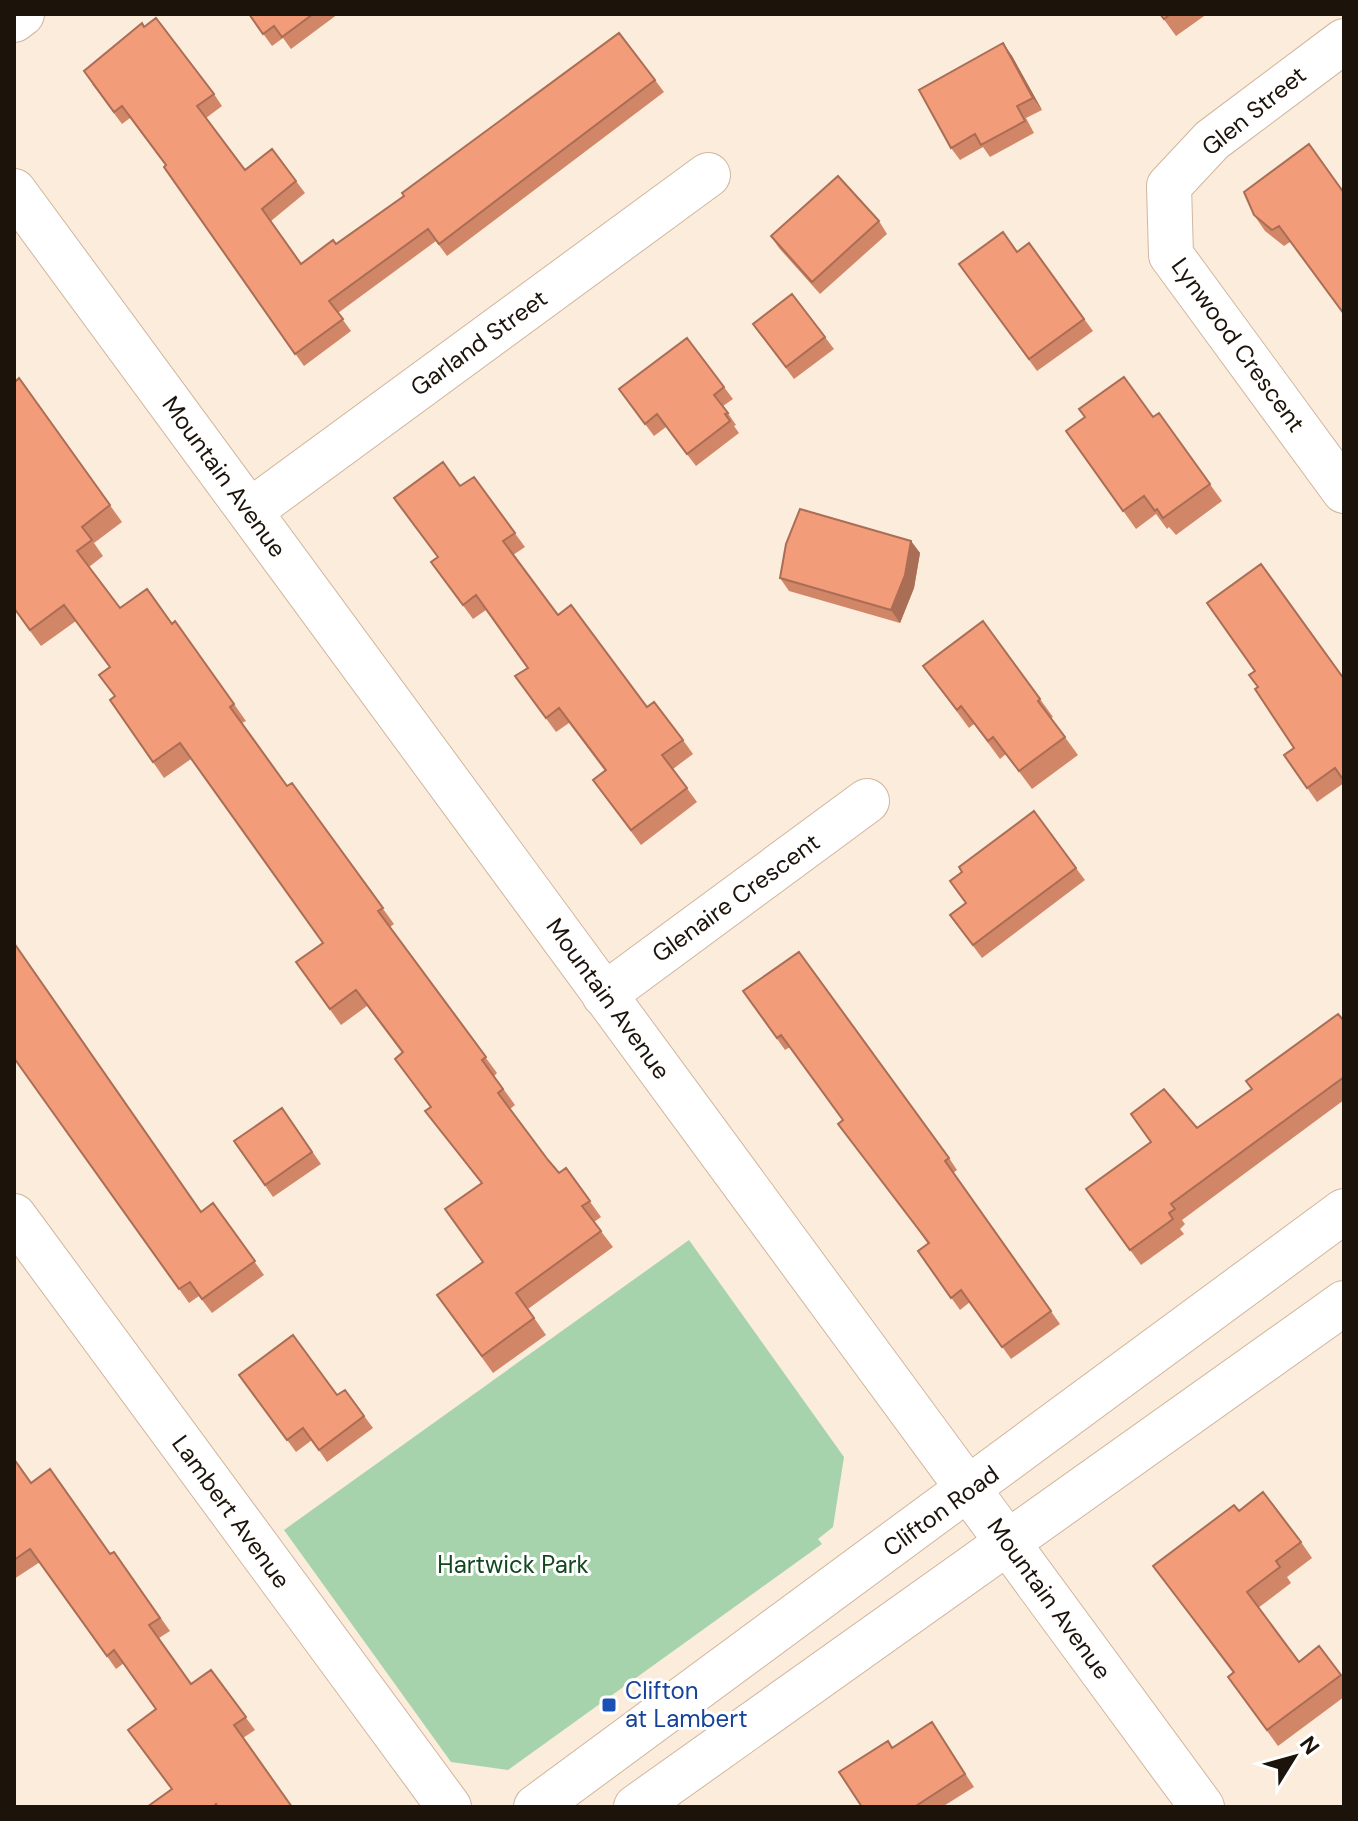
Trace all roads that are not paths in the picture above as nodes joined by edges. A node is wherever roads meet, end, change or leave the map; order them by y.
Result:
1 (22, 14) edge
2 (14, 20) edge
3 (1344, 41) edge
4 (708, 175) dead end
5 (1169, 186) joint
6 (14, 191) edge
7 (1344, 491) edge
8 (250, 511) junction
9 (867, 801) dead end
10 (604, 995) junction
11 (1344, 1211) edge
12 (14, 1216) edge
13 (1336, 1318) edge
14 (969, 1491) junction
15 (1006, 1540) junction
16 (449, 1807) edge
17 (536, 1807) edge
18 (636, 1807) edge
19 (1202, 1807) edge

1 - 2 street
3 - 5 street, Glen Street
4 - 8 street, Garland Street
5 - 7 street, Lynwood Crescent
6 - 8 street, Mountain Avenue
8 - 10 street, Mountain Avenue
9 - 10 street, Glenaire Crescent
10 - 14 street, Mountain Avenue
11 - 14 street, Clifton Road
12 - 16 street, Lambert Avenue
13 - 15 street
14 - 15 street, Mountain Avenue
14 - 17 street, Clifton Road
15 - 18 street
15 - 19 street, Mountain Avenue

